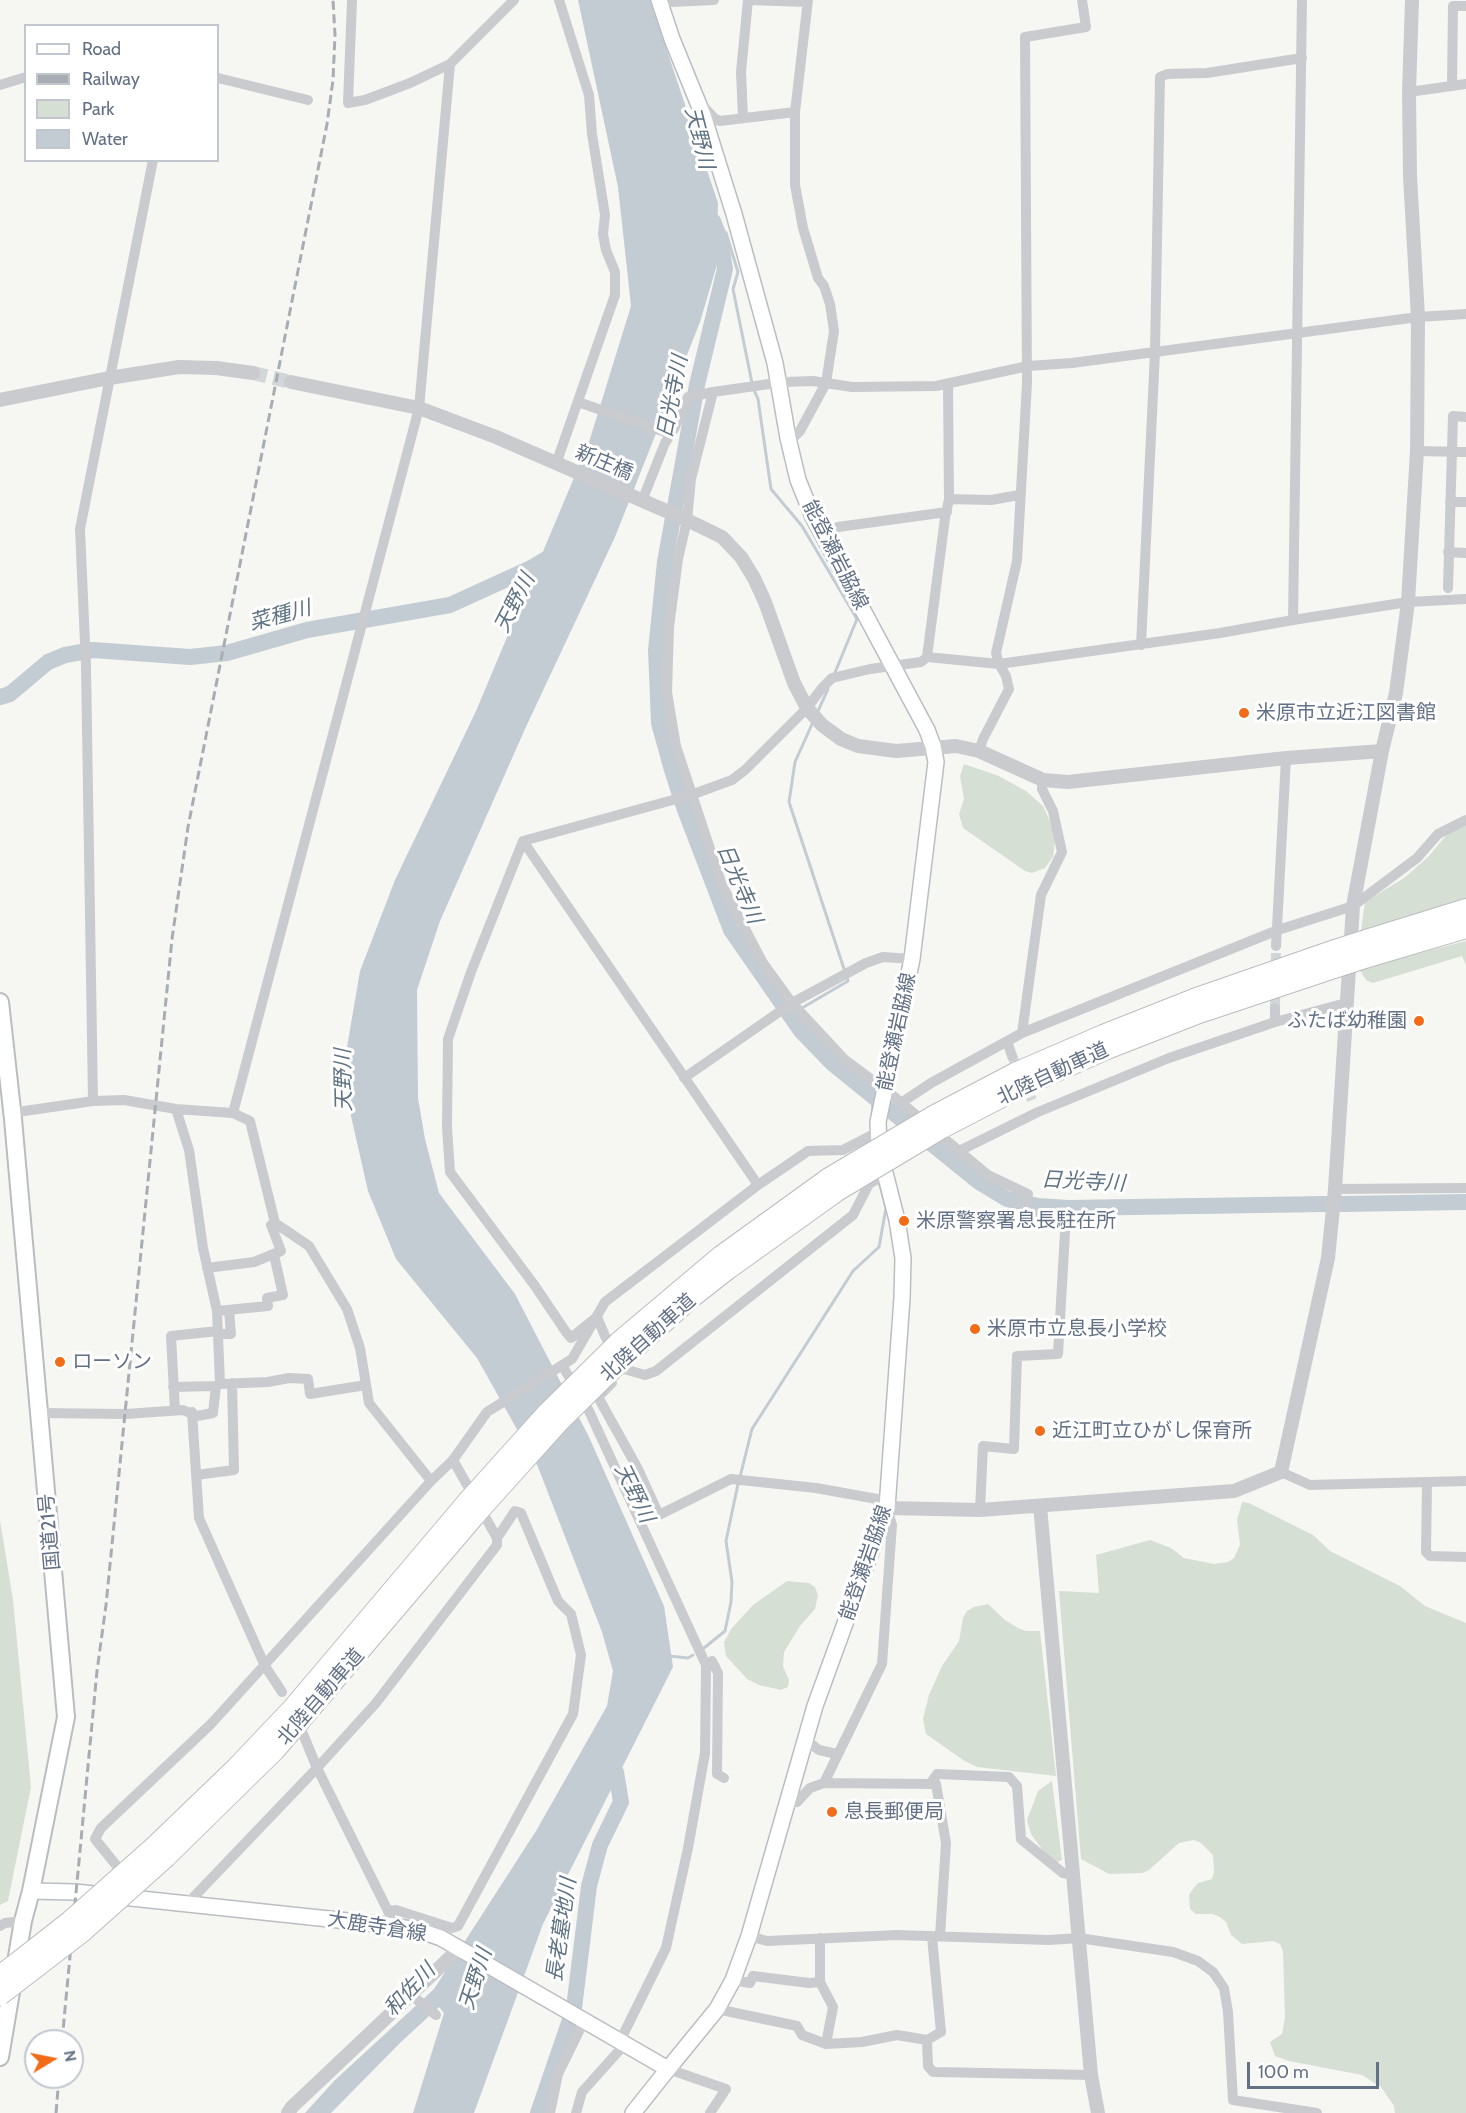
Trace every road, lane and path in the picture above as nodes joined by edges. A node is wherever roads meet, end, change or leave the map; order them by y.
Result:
1 (352, 0) edge
2 (514, 0) edge
3 (559, 0) edge
4 (659, 0) edge
5 (670, 0) edge
6 (714, 0) edge
7 (739, 0) edge
8 (748, 0) edge
9 (1082, 0) edge
10 (1302, 0) edge
11 (1412, 0) edge
12 (807, 1) edge
13 (1466, 6) edge
14 (1302, 58) junction
15 (450, 64) junction
16 (24, 78) edge
17 (219, 78) edge
18 (1466, 84) edge
19 (0, 85) edge
20 (1452, 86) junction
21 (1409, 92) junction
22 (695, 97) junction
23 (308, 100) dead end
24 (795, 112) junction
25 (743, 118) junction
26 (153, 162) edge
27 (1466, 314) edge
28 (1418, 317) junction
29 (1297, 334) junction
30 (1155, 352) junction
31 (1028, 366) junction
32 (253, 373) tunnel mouth
33 (109, 378) junction
34 (291, 382) tunnel mouth
35 (784, 382) dead end
36 (826, 383) junction
37 (769, 384) dead end
38 (948, 384) junction
39 (710, 393) junction
40 (0, 400) edge
41 (578, 402) junction
42 (419, 408) junction
43 (1466, 417) edge
44 (671, 434) junction
45 (788, 438) junction
46 (1417, 451) junction
47 (1450, 452) junction
48 (1466, 452) edge
49 (560, 466) junction
50 (1019, 495) junction
51 (950, 499) junction
52 (642, 500) junction
53 (1450, 502) junction
54 (1466, 502) edge
55 (946, 512) junction
56 (683, 518) junction
57 (823, 535) junction
58 (1448, 552) junction
59 (1466, 553) edge
60 (1448, 588) dead end
61 (1466, 599) edge
62 (1408, 602) junction
63 (1293, 620) junction
64 (1141, 645) junction
65 (927, 657) junction
66 (999, 664) junction
67 (892, 665) junction
68 (807, 708) junction
69 (933, 746) junction
70 (979, 751) junction
71 (1382, 751) junction
72 (1286, 758) junction
73 (1043, 780) junction
74 (689, 795) junction
75 (1466, 820) edge
76 (523, 841) junction
77 (1353, 906) junction
78 (1466, 909) edge
79 (1466, 928) edge
80 (1278, 930) junction
81 (1276, 946) tunnel mouth
82 (1366, 949) junction
83 (912, 960) junction
84 (0, 1002) edge
85 (792, 1003) junction
86 (1346, 1003) junction
87 (1275, 1008) tunnel mouth
88 (1275, 1022) junction
89 (1022, 1034) junction
90 (1007, 1041) junction
91 (1012, 1056) tunnel mouth
92 (684, 1078) junction
93 (884, 1093) junction
94 (1032, 1100) tunnel mouth
95 (93, 1101) junction
96 (901, 1103) junction
97 (176, 1109) junction
98 (1038, 1112) junction
99 (233, 1113) junction
100 (8, 1118) edge
101 (878, 1132) junction
102 (959, 1151) junction
103 (885, 1175) junction
104 (758, 1185) junction
105 (1466, 1188) edge
106 (1335, 1189) junction
107 (275, 1223) junction
108 (274, 1255) junction
109 (207, 1268) junction
110 (229, 1310) junction
111 (217, 1311) junction
112 (597, 1317) junction
113 (218, 1332) junction
114 (622, 1356) junction
115 (562, 1365) junction
116 (232, 1383) junction
117 (218, 1385) junction
118 (366, 1385) junction
119 (173, 1387) junction
120 (175, 1410) junction
121 (39, 1413) junction
122 (192, 1413) junction
123 (453, 1460) junction
124 (1281, 1472) junction
125 (196, 1475) junction
126 (431, 1481) junction
127 (1466, 1481) edge
128 (1427, 1482) junction
129 (887, 1504) junction
130 (1040, 1506) junction
131 (472, 1507) junction
132 (980, 1510) junction
133 (497, 1538) junction
134 (1466, 1557) edge
135 (706, 1665) junction
136 (265, 1666) junction
137 (282, 1692) dead end
138 (303, 1734) dead end
139 (806, 1740) junction
140 (837, 1754) junction
141 (317, 1768) junction
142 (724, 1778) dead end
143 (824, 1783) junction
144 (930, 1784) junction
145 (789, 1803) junction
146 (158, 1849) junction
147 (1073, 1875) junction
148 (31, 1891) junction
149 (136, 1895) junction
150 (187, 1904) junction
151 (388, 1911) junction
152 (23, 1921) junction
153 (0, 1926) edge
154 (395, 1926) junction
155 (749, 1936) junction
156 (936, 1936) junction
157 (820, 1938) junction
158 (1079, 1938) junction
159 (462, 1949) junction
160 (0, 1961) edge
161 (0, 1976) edge
162 (733, 1980) junction
163 (820, 1983) junction
164 (0, 1995) edge
165 (414, 1996) junction
166 (717, 2009) junction
167 (0, 2010) edge
168 (436, 2015) dead end
169 (584, 2020) junction
170 (927, 2040) junction
171 (623, 2042) junction
172 (826, 2044) junction
173 (0, 2057) edge
174 (668, 2068) junction
175 (1091, 2075) junction
176 (288, 2113) edge
177 (550, 2113) edge
178 (576, 2113) edge
179 (633, 2113) edge
180 (710, 2113) edge
181 (1098, 2113) edge
182 (1317, 2113) edge

1 - 15 street
2 - 15 street
3 - 41 street
4 - 22 main road, 能登瀬岩脇線
5 - 6 street
7 - 8 street
8 - 12 street
8 - 25 street
9 - 31 street
10 - 14 street
11 - 21 street
12 - 24 street
13 - 20 street
14 - 29 street
14 - 30 street
15 - 42 street
16 - 19 street
17 - 23 street
18 - 20 street
20 - 21 street
21 - 28 street
22 - 25 street
22 - 45 main road, 能登瀬岩脇線
24 - 25 street
24 - 36 street
26 - 33 street
27 - 28 street
28 - 29 street
28 - 46 street
29 - 30 street
29 - 63 street
30 - 31 street
30 - 64 street
31 - 38 street
31 - 50 street
32 - 33 street
33 - 40 street
33 - 95 street
34 - 42 street, 新庄橋
35 - 36 street
36 - 38 street
36 - 45 street
37 - 39 street
38 - 51 street
39 - 44 street
39 - 56 street
41 - 44 street
41 - 49 street
42 - 49 street, 新庄橋
42 - 99 street
43 - 47 street
44 - 52 street
45 - 57 main road, 能登瀬岩脇線
46 - 47 street
46 - 62 street
47 - 48 street
47 - 53 street
49 - 52 street, 新庄橋
50 - 51 street
50 - 66 street
51 - 55 street
52 - 56 street, 新庄橋
53 - 54 street
53 - 58 street
55 - 57 street
55 - 65 street
56 - 68 street, 新庄橋
56 - 74 street
57 - 67 main road, 能登瀬岩脇線
58 - 59 street
58 - 60 street
61 - 62 street
62 - 63 street
62 - 71 street
63 - 64 street
64 - 66 street
65 - 66 street
65 - 67 street
66 - 70 street
67 - 68 street
67 - 69 main road, 能登瀬岩脇線
68 - 69 street, 新庄橋
68 - 74 street
69 - 70 street, 新庄橋
69 - 83 main road, 能登瀬岩脇線
70 - 73 street, 新庄橋
71 - 72 street
71 - 77 street
72 - 73 street
72 - 80 street
73 - 89 street
74 - 76 street
74 - 85 street
75 - 77 street
76 - 92 street
76 - 112 street
77 - 80 street
77 - 86 street
78 - 82 highway, 北陸自動車道
79 - 82 highway, 北陸自動車道
80 - 81 street
80 - 89 street
82 - 114 highway, 北陸自動車道, bridge
83 - 85 street
83 - 93 main road, 能登瀬岩脇線
84 - 100 highway, 国道21号
85 - 92 street
85 - 93 street
86 - 88 street
86 - 106 street
87 - 88 street
88 - 98 street
89 - 90 street
90 - 91 street
90 - 96 street
92 - 104 street
93 - 96 street
93 - 101 main road, 能登瀬岩脇線
94 - 98 street
95 - 97 street
95 - 100 street
96 - 102 street
97 - 99 street
97 - 109 street
98 - 102 street
99 - 107 street
100 - 121 highway, 国道21号
101 - 103 main road, 能登瀬岩脇線
101 - 104 street
102 - 132 street
103 - 114 street
103 - 129 main road, 能登瀬岩脇線
104 - 112 street
105 - 106 street
106 - 124 street
107 - 108 street
107 - 118 street
108 - 109 street
108 - 110 street
109 - 111 street
110 - 111 street
110 - 113 street
111 - 113 street
112 - 114 street
112 - 115 street
113 - 117 street
113 - 119 street
114 - 129 street
114 - 131 highway, 北陸自動車道, bridge
115 - 123 street
115 - 135 street
116 - 117 street
116 - 118 street
116 - 125 street
117 - 119 street
117 - 122 street
118 - 126 street
119 - 120 street
120 - 121 street
120 - 122 street
121 - 148 highway, 国道21号
122 - 125 street
123 - 126 street
123 - 133 street
124 - 128 street
124 - 130 street
125 - 136 street
126 - 136 street
127 - 128 street
128 - 134 street
129 - 132 street
129 - 139 main road, 能登瀬岩脇線
129 - 140 street
130 - 132 street
130 - 147 street
131 - 146 highway, 北陸自動車道
131 - 146 highway, 北陸自動車道
133 - 141 street
133 - 151 street
135 - 142 street
135 - 171 street
136 - 137 street
136 - 149 street
138 - 141 street
139 - 140 street
139 - 145 main road, 能登瀬岩脇線
140 - 143 street
141 - 150 street
141 - 151 street
143 - 144 street
143 - 145 street
144 - 147 street
144 - 156 street
145 - 155 main road, 能登瀬岩脇線
146 - 149 highway, 北陸自動車道, bridge
146 - 160 highway, bridge
146 - 161 highway, 北陸自動車道, bridge
147 - 158 street
148 - 149 main road, 大鹿寺倉線
148 - 152 highway, 国道21号
149 - 150 main road, 大鹿寺倉線
149 - 164 highway, 北陸自動車道, bridge
149 - 167 highway, bridge
150 - 154 main road, 大鹿寺倉線
151 - 154 street
152 - 153 street
152 - 173 highway, 国道21号
154 - 159 main road, 大鹿寺倉線
155 - 157 street
155 - 162 main road, 能登瀬岩脇線
156 - 157 street
156 - 158 street
156 - 170 street
157 - 163 street
158 - 175 street
158 - 182 street
159 - 165 street
159 - 169 main road, 大鹿寺倉線
162 - 163 street
162 - 166 main road, 能登瀬岩脇線
163 - 172 street
165 - 168 street
165 - 176 street
166 - 172 street
166 - 174 main road, 能登瀬岩脇線
169 - 171 main road, 大鹿寺倉線
169 - 177 street
170 - 172 street
170 - 175 street
171 - 174 main road, 大鹿寺倉線
171 - 178 street
174 - 179 main road
174 - 180 street
175 - 181 street

